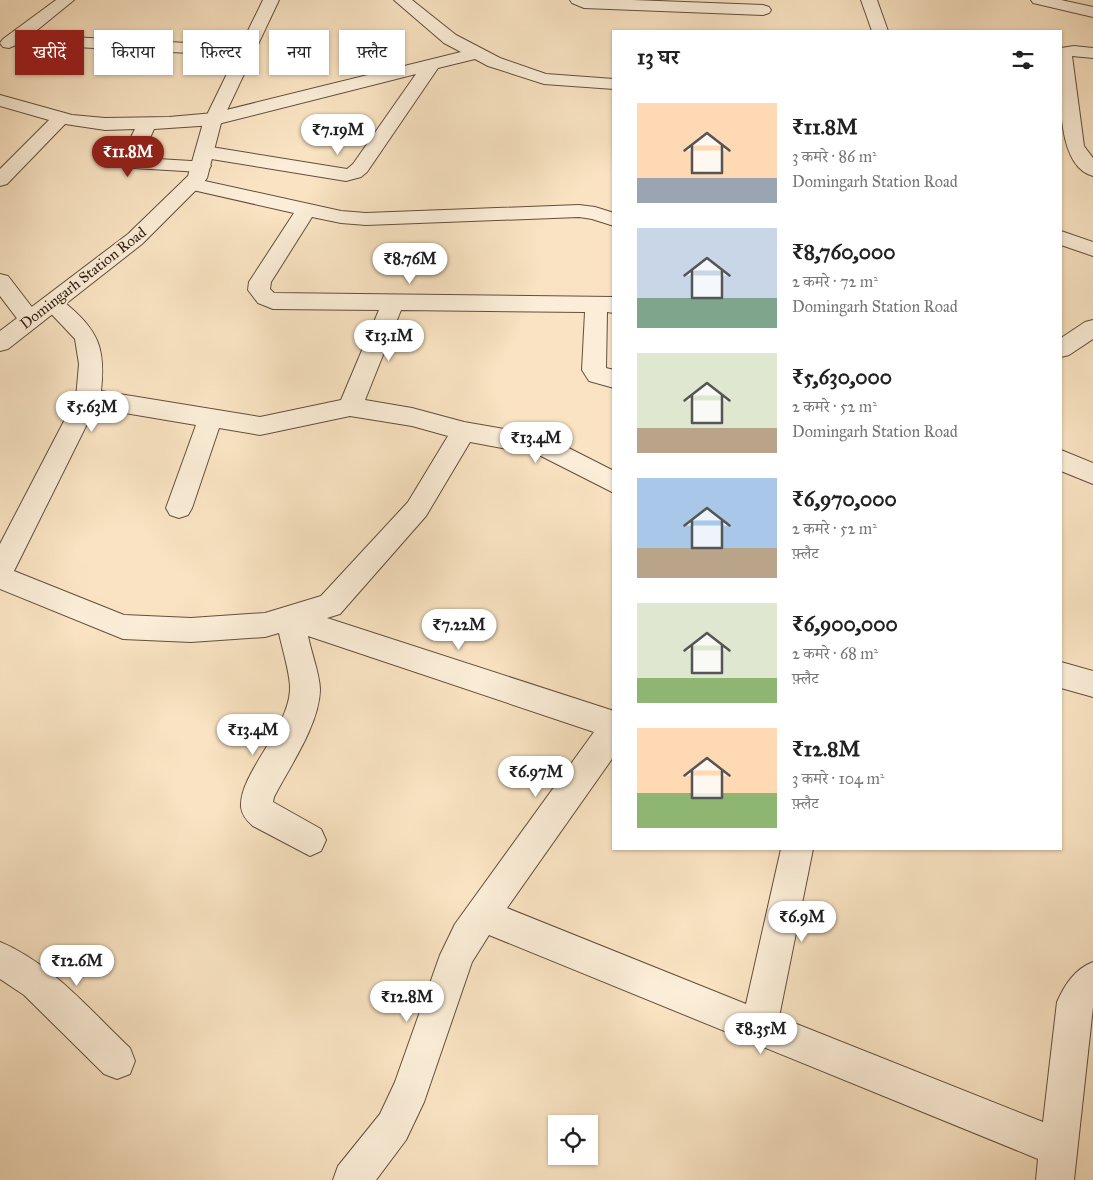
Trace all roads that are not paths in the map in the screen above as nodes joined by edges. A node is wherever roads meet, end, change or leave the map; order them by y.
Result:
1 (66, 0) edge
2 (271, 0) edge
3 (402, 0) edge
4 (578, 0) edge
5 (869, 0) edge
6 (1039, 0) edge
7 (766, 11) edge
8 (1092, 16) edge
9 (27, 30) edge
10 (257, 30) edge
11 (880, 30) edge
12 (15, 39) edge
13 (84, 43) edge
14 (183, 48) edge
15 (0, 50) edge
16 (477, 53) junction
17 (1093, 53) edge
18 (431, 65) junction
19 (235, 75) edge
20 (612, 84) edge
21 (0, 100) edge
22 (62, 117) junction
23 (214, 119) junction
24 (147, 124) junction
25 (199, 168) junction
26 (1093, 170) edge
27 (0, 180) edge
28 (307, 210) junction
29 (612, 219) edge
30 (1062, 238) edge
31 (1093, 249) edge
32 (0, 281) edge
33 (52, 303) junction
34 (393, 303) junction
35 (605, 305) edge
36 (30, 320) junction
37 (1093, 328) edge
38 (0, 343) edge
39 (1075, 347) edge
40 (612, 379) edge
41 (88, 398) junction
42 (350, 408) junction
43 (210, 419) junction
44 (464, 431) junction
45 (1062, 460) edge
46 (1093, 474) edge
47 (612, 482) edge
48 (179, 508) dead end
49 (0, 571) edge
50 (0, 577) edge
51 (290, 618) junction
52 (1062, 675) edge
53 (1093, 684) edge
54 (612, 724) edge
55 (612, 733) edge
56 (310, 840) dead end
57 (797, 850) edge
58 (482, 915) junction
59 (0, 959) edge
60 (1093, 979) edge
61 (759, 1027) junction
62 (117, 1061) dead end
63 (1057, 1164) edge
64 (352, 1180) edge

1 - 9 street
2 - 10 street, Domingarh Station Road
3 - 16 street
4 - 7 street
5 - 11 street
6 - 8 street
12 - 15 street
13 - 14 street
16 - 18 street
16 - 20 street
17 - 26 street
18 - 23 street
18 - 25 street
19 - 23 street, Domingarh Station Road
21 - 22 street
22 - 24 street
22 - 27 street
23 - 24 street
23 - 25 street, Domingarh Station Road
24 - 25 street
25 - 28 street
25 - 33 street, Domingarh Station Road
28 - 29 street
28 - 34 street
30 - 31 street
32 - 36 street
33 - 36 street, Domingarh Station Road
33 - 41 street
34 - 35 street
34 - 42 street
35 - 40 street
36 - 38 street, Domingarh Station Road
37 - 39 street
41 - 43 street
41 - 49 street
42 - 43 street
42 - 44 street
43 - 48 street
44 - 47 street
44 - 51 street
45 - 46 street
50 - 51 street
51 - 54 street
51 - 56 street
52 - 53 street
55 - 58 street
57 - 61 street
58 - 61 street
58 - 64 street
59 - 62 street
60 - 63 street
61 - 63 street

